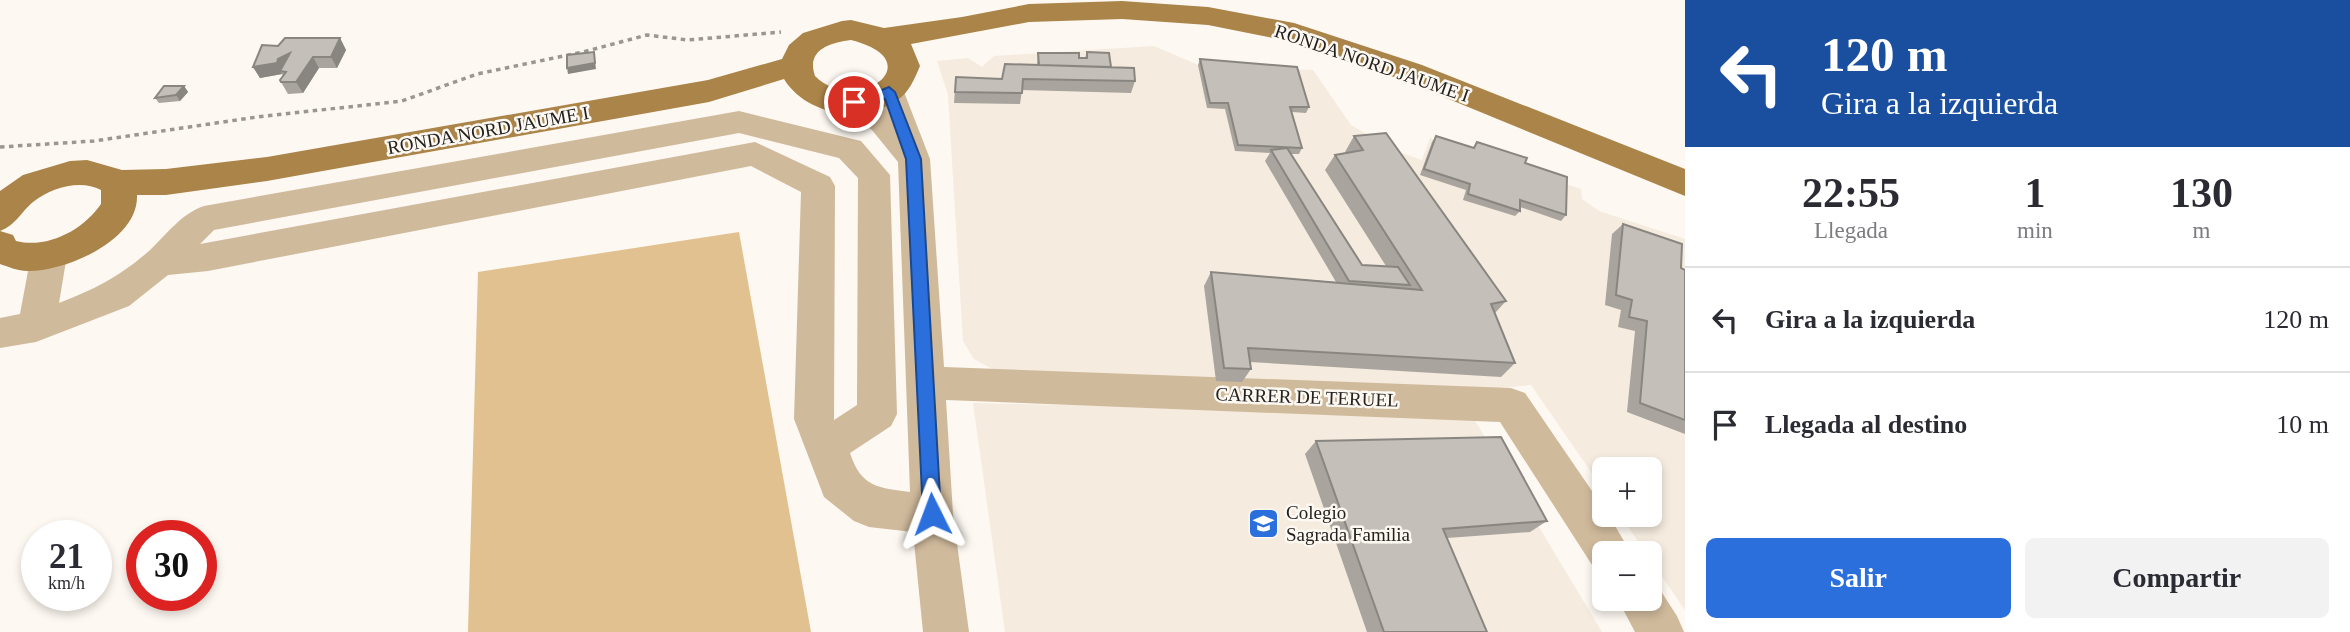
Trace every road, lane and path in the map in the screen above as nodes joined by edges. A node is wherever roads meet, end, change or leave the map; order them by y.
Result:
1 (816, 38) junction
2 (894, 47) junction
3 (796, 65) junction
4 (709, 91) junction
5 (889, 92) junction
6 (838, 100) junction
7 (0, 147) edge
8 (914, 159) junction
9 (267, 169) junction
10 (117, 183) junction
11 (1685, 183) edge
12 (105, 225) junction
13 (1, 230) edge
14 (48, 255) junction
15 (160, 262) junction
16 (36, 327) junction
17 (0, 333) edge
18 (925, 383) junction
19 (827, 446) junction
20 (932, 514) junction
21 (1601, 541) edge
22 (1647, 611) edge
23 (946, 632) edge
24 (1661, 632) edge

1 - 2 main road
1 - 3 main road
1 - 7 path
2 - 5 main road
2 - 11 main road, RONDA NORD JAUME I
3 - 4 main road, RONDA NORD JAUME I
3 - 6 main road
4 - 6 main road, RONDA NORD JAUME I
4 - 9 main road, RONDA NORD JAUME I
5 - 6 main road
5 - 8 street
6 - 8 street
8 - 18 street
9 - 10 main road, RONDA NORD JAUME I
9 - 12 main road, RONDA NORD JAUME I
10 - 12 main road
10 - 13 main road
12 - 14 main road
13 - 14 main road
14 - 16 street
15 - 16 street
15 - 19 street
15 - 19 street
16 - 17 street
18 - 20 street
18 - 21 street, CARRER DE TERUEL
19 - 20 street
20 - 23 street
22 - 24 street

